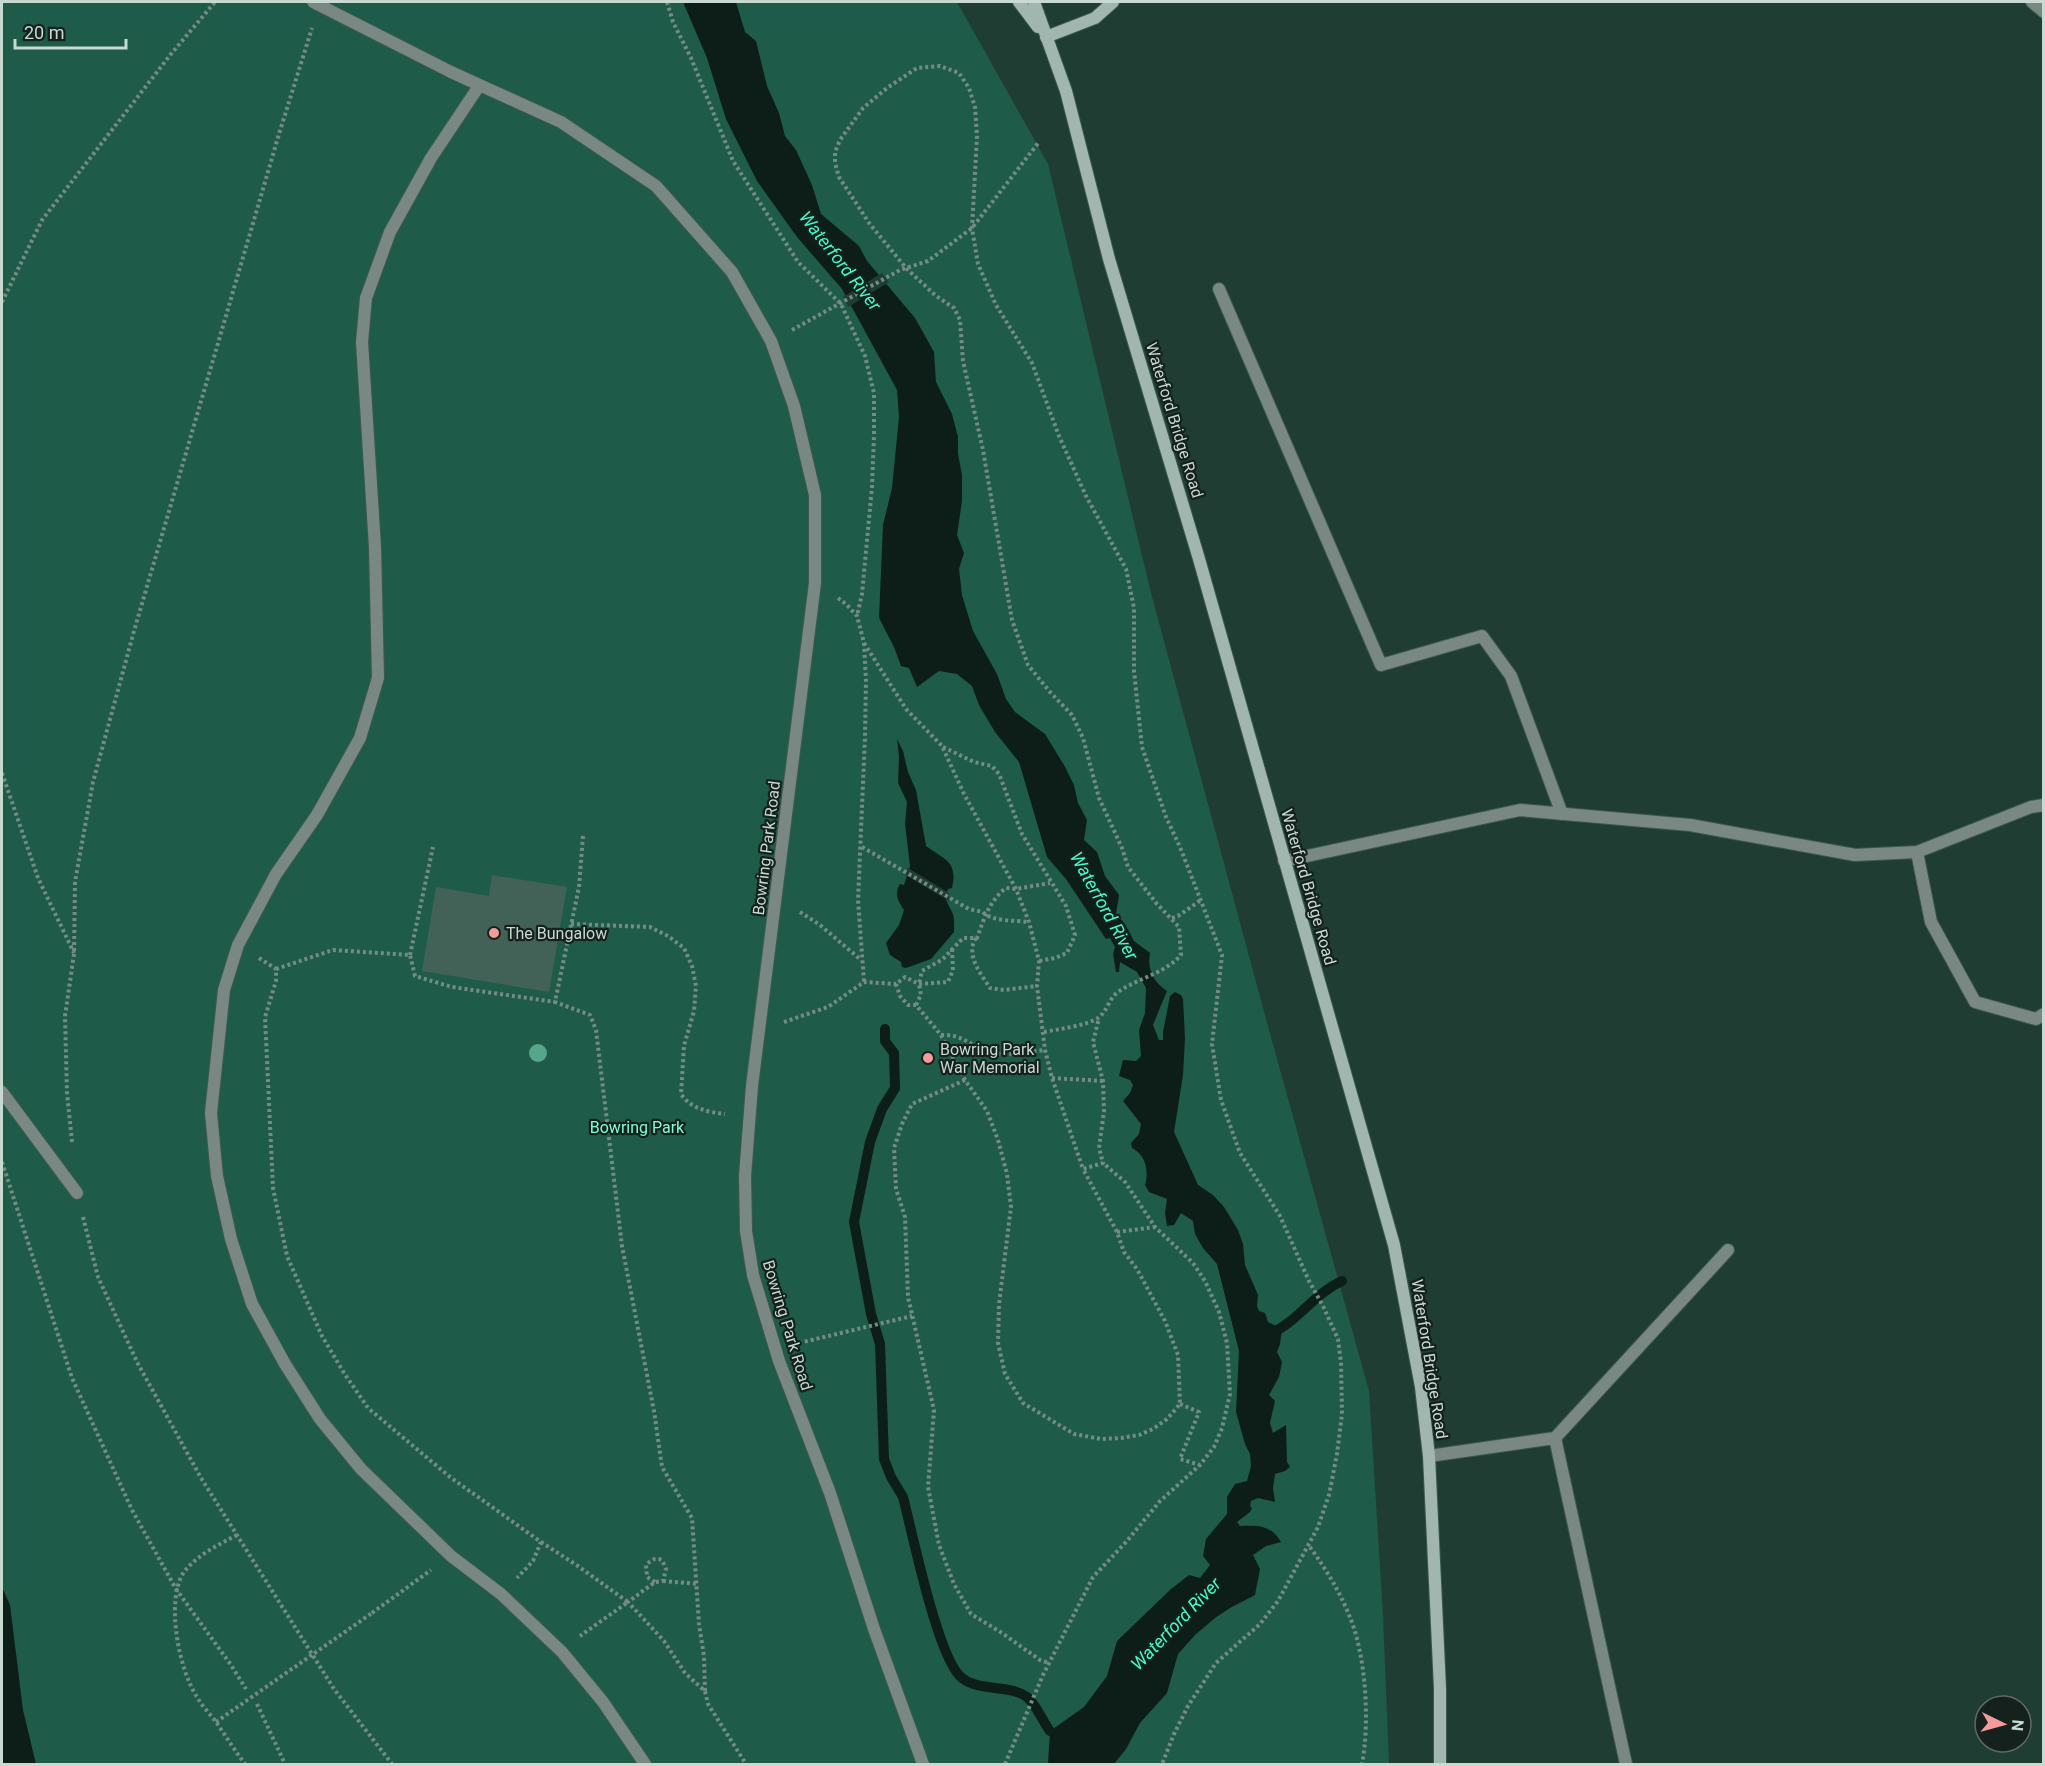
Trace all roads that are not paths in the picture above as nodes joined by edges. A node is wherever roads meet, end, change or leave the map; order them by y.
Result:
1 (313, 2) edge
2 (1019, 2) edge
3 (1034, 2) edge
4 (1113, 2) edge
5 (2032, 2) edge
6 (2043, 12) edge
7 (1046, 37) junction
8 (479, 86) junction
9 (1219, 289) dead end
10 (2043, 805) edge
11 (1562, 814) junction
12 (1917, 852) junction
13 (1284, 861) junction
14 (2043, 1014) edge
15 (2, 1092) edge
16 (77, 1193) road end
17 (1728, 1250) dead end
18 (1555, 1438) junction
19 (1429, 1456) junction
20 (645, 1764) edge
21 (923, 1764) edge
22 (1440, 1764) edge
23 (1626, 1764) edge

1 - 8 street, Bowring Park Road, bridge
2 - 7 main road, Waterford Bridge Road
3 - 7 main road, Waterford Bridge Road
4 - 7 main road
5 - 6 street
7 - 13 main road, Waterford Bridge Road
8 - 20 street
8 - 21 street, Bowring Park Road
9 - 11 street
10 - 12 street
11 - 12 street
11 - 13 street
12 - 14 street
13 - 19 main road, Waterford Bridge Road
15 - 16 street
17 - 18 street
18 - 19 street
18 - 23 street
19 - 22 main road, Waterford Bridge Road

